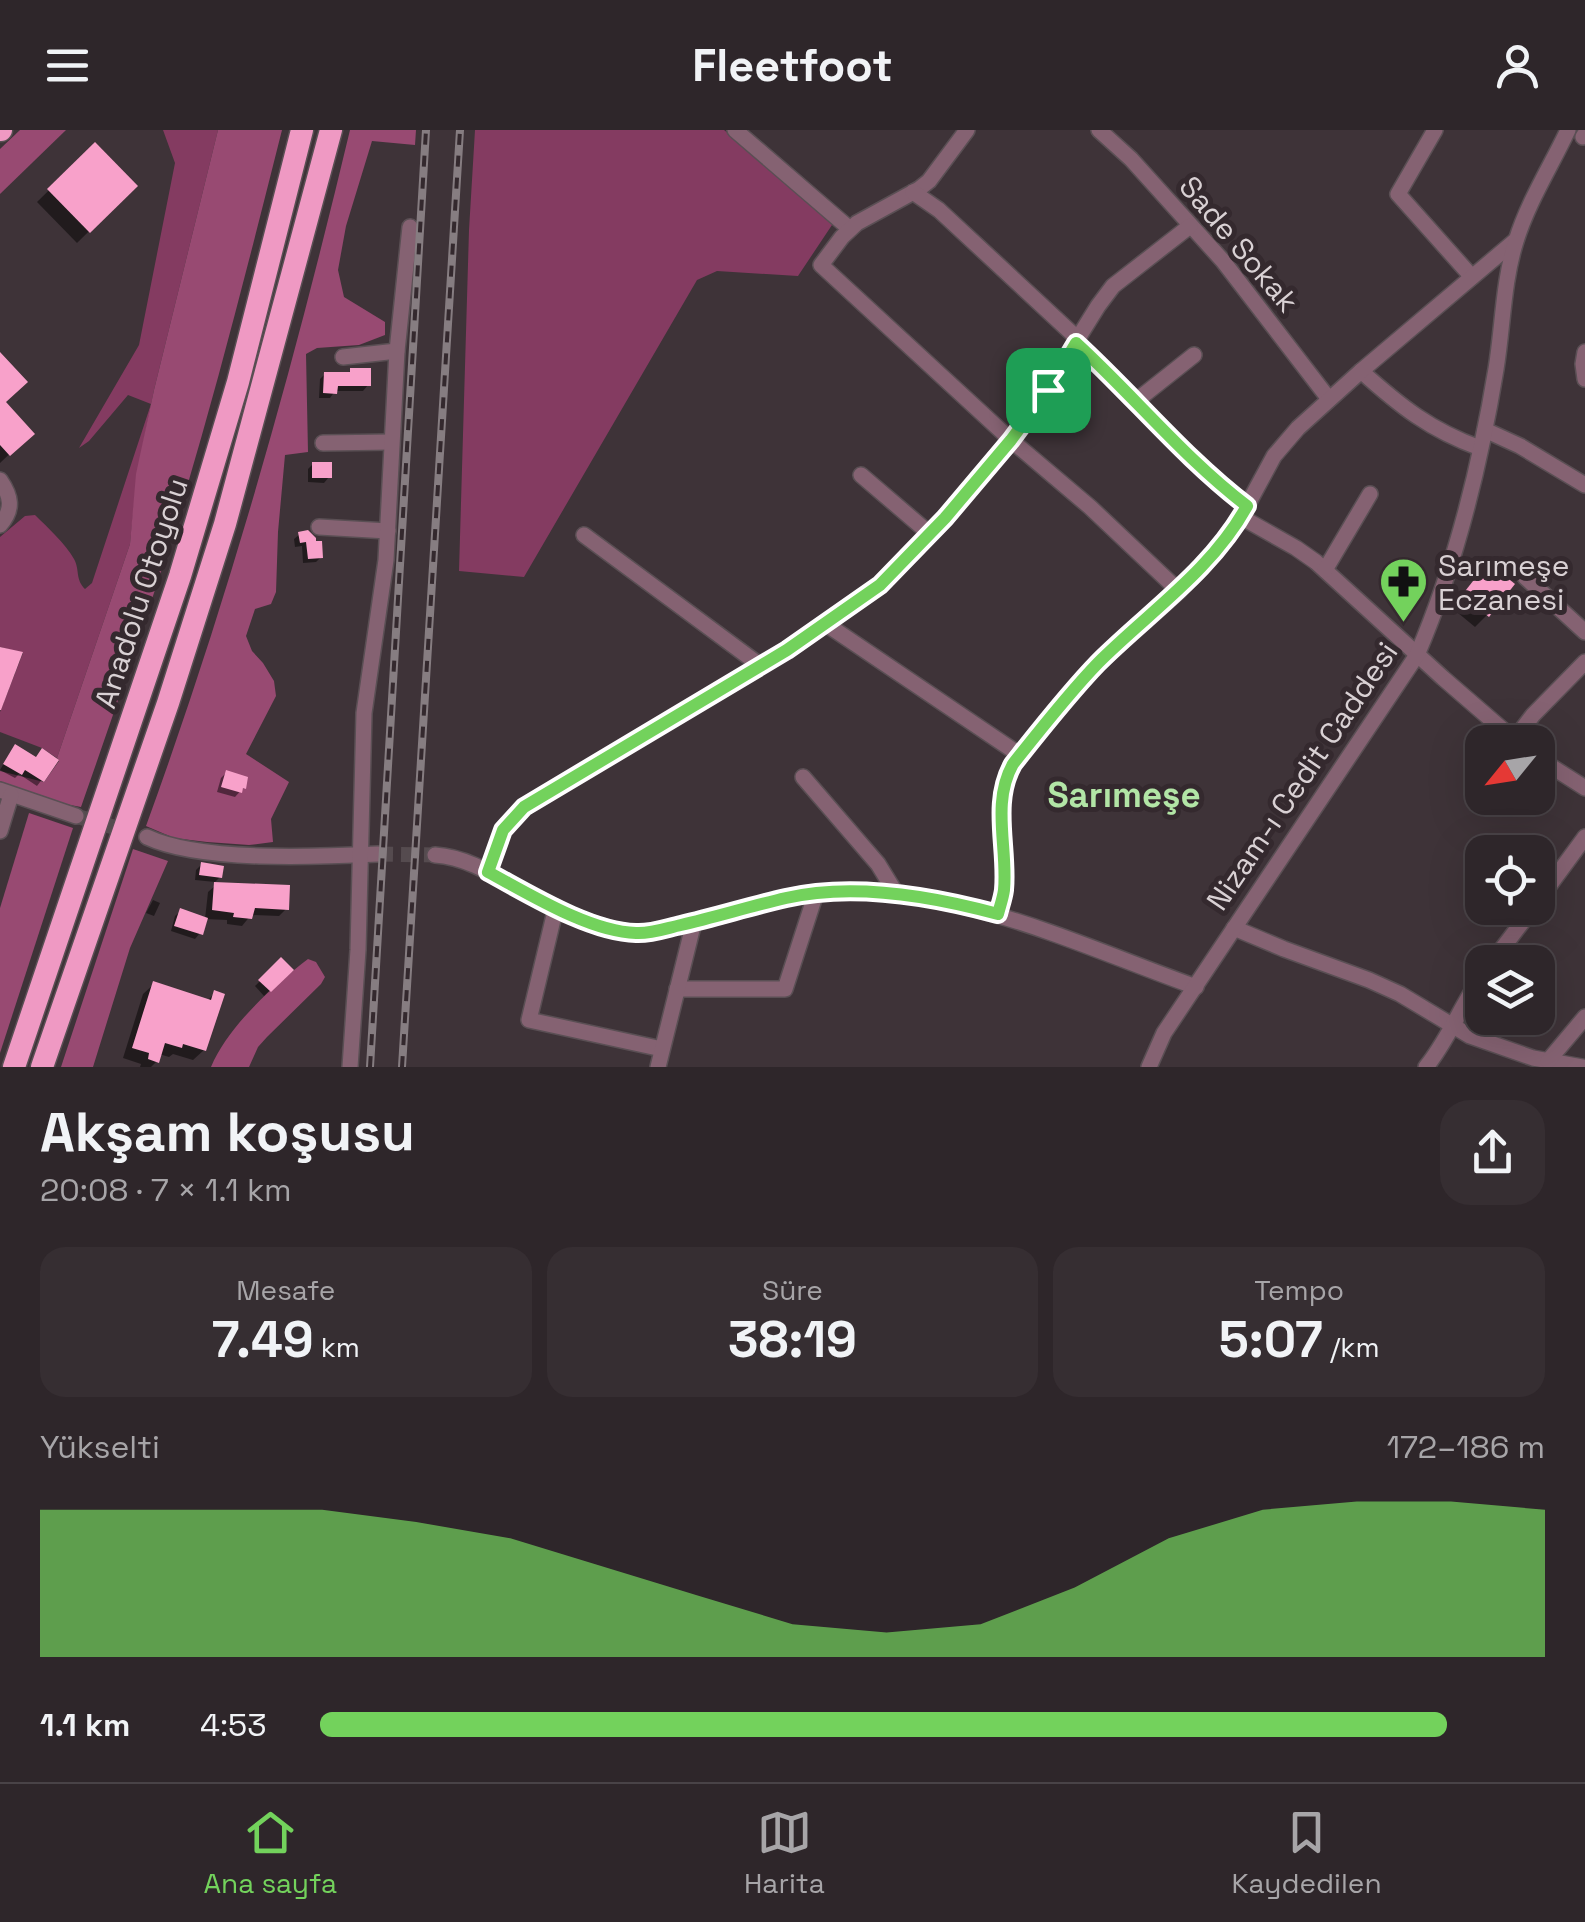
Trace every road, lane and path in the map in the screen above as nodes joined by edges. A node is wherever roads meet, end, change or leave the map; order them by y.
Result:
1 (302, 130) edge
2 (331, 130) edge
3 (734, 130) edge
4 (967, 130) edge
5 (1100, 130) edge
6 (1435, 130) edge
7 (1578, 134) edge
8 (913, 192) junction
9 (1190, 226) junction
10 (410, 227) dead end
11 (850, 229) junction
12 (1516, 240) junction
13 (1472, 277) junction
14 (1077, 341) junction
15 (397, 351) junction
16 (1585, 352) edge
17 (1194, 355) dead end
18 (343, 357) dead end
19 (1361, 370) junction
20 (1585, 379) edge
21 (1329, 398) junction
22 (1136, 400) junction
23 (1485, 430) junction
24 (1011, 440) junction
25 (391, 442) junction
26 (323, 443) dead end
27 (1480, 448) junction
28 (862, 475) dead end
29 (0, 480) edge
30 (1585, 485) edge
31 (1370, 494) dead end
32 (1244, 512) junction
33 (0, 525) edge
34 (319, 527) dead end
35 (388, 532) junction
36 (930, 534) junction
37 (584, 535) dead end
38 (1325, 570) junction
39 (1525, 577) dead end
40 (1179, 590) junction
41 (826, 624) junction
42 (1585, 632) edge
43 (1417, 655) junction
44 (1585, 662) edge
45 (761, 666) junction
46 (1498, 725) edge
47 (1527, 725) edge
48 (1020, 755) junction
49 (1555, 769) edge
50 (803, 778) dead end
51 (1585, 788) edge
52 (6, 793) edge
53 (76, 816) tunnel mouth
54 (0, 831) edge
55 (147, 837) tunnel mouth
56 (1585, 837) edge
57 (378, 854) tunnel mouth
58 (360, 855) junction
59 (435, 855) tunnel mouth
60 (488, 872) junction
61 (1555, 878) edge
62 (816, 893) junction
63 (896, 896) junction
64 (556, 907) junction
65 (998, 914) junction
66 (694, 922) junction
67 (1520, 925) edge
68 (1234, 928) junction
69 (1505, 945) edge
70 (1196, 988) junction
71 (677, 989) junction
72 (1465, 1002) edge
73 (1585, 1017) edge
74 (1452, 1026) junction
75 (662, 1049) junction
76 (1548, 1062) junction
77 (14, 1067) edge
78 (42, 1067) edge
79 (350, 1067) edge
80 (658, 1067) edge
81 (1148, 1067) edge
82 (1426, 1067) edge
83 (1582, 1067) edge

1 - 77 highway, Anadolu Otoyolu
2 - 78 highway, Anadolu Otoyolu
3 - 11 street
4 - 8 street
5 - 9 street, Sade Sokak
6 - 13 street
7 - 12 street, Nizam-ı Cedit Caddesi
8 - 11 street
8 - 14 street
9 - 14 street
9 - 21 street, Sade Sokak
10 - 15 street
11 - 24 street
12 - 13 street
12 - 23 street, Nizam-ı Cedit Caddesi
13 - 19 street
14 - 22 street
14 - 24 street
15 - 18 street
15 - 25 street
16 - 20 street
17 - 22 street
19 - 21 street
19 - 27 street
21 - 32 street
22 - 32 street
23 - 27 street, Nizam-ı Cedit Caddesi
23 - 30 street
24 - 36 street
24 - 40 street
25 - 26 street
25 - 35 street
27 - 43 street, Nizam-ı Cedit Caddesi
28 - 36 street
29 - 33 street
31 - 38 street
32 - 38 street
32 - 40 street
34 - 35 street
35 - 58 street
36 - 41 street
37 - 45 street
38 - 43 street
39 - 42 street
40 - 48 street
41 - 45 street
41 - 48 street
43 - 46 street
43 - 68 street, Nizam-ı Cedit Caddesi
44 - 47 street
45 - 60 street
48 - 65 street
49 - 51 street
50 - 63 street
52 - 53 street
52 - 54 street
55 - 58 street
56 - 61 street
57 - 58 street
58 - 79 street
59 - 60 street
60 - 64 street
62 - 63 street
62 - 66 street
62 - 71 street
63 - 65 street
64 - 66 street
64 - 75 street
65 - 70 street
66 - 71 street
67 - 69 street
68 - 70 street, Nizam-ı Cedit Caddesi
68 - 74 street
70 - 81 street, Nizam-ı Cedit Caddesi
71 - 75 street
72 - 74 street
73 - 76 street
74 - 76 street
74 - 82 street
75 - 80 street
76 - 83 street

